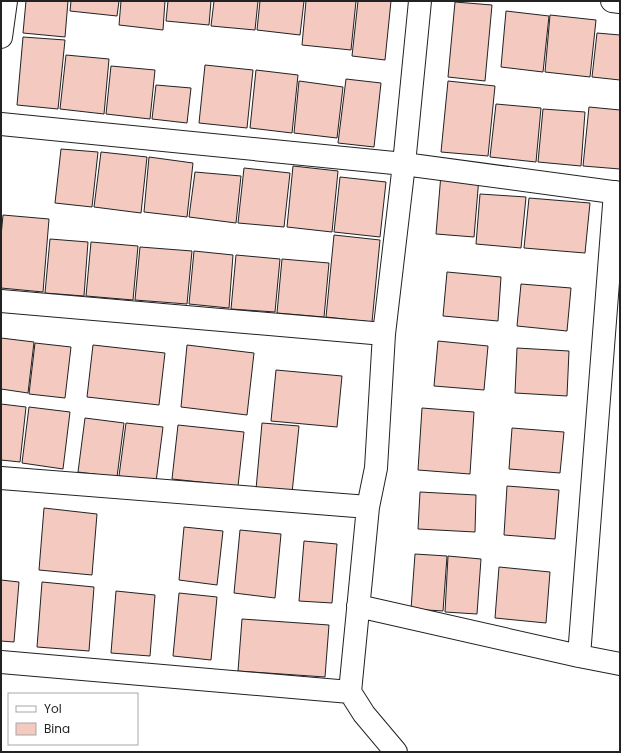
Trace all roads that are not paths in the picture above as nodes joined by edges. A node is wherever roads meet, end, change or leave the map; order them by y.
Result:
1 (6, 1) edge
2 (420, 1) edge
3 (612, 1) edge
4 (620, 2) edge
5 (1, 37) edge
6 (1, 124) edge
7 (404, 164) junction
8 (617, 192) edge
9 (1, 302) edge
10 (384, 334) junction
11 (1, 478) edge
12 (368, 507) junction
13 (358, 606) junction
14 (579, 656) junction
15 (1, 662) edge
16 (620, 664) edge
17 (350, 692) junction
18 (396, 752) edge

1 - 5 street
2 - 7 street
3 - 4 street
6 - 7 street
7 - 8 street
7 - 10 street
8 - 14 street
9 - 10 street
10 - 12 street
11 - 12 street
12 - 13 street
13 - 14 street
13 - 17 street
14 - 16 street
15 - 17 street
17 - 18 street

